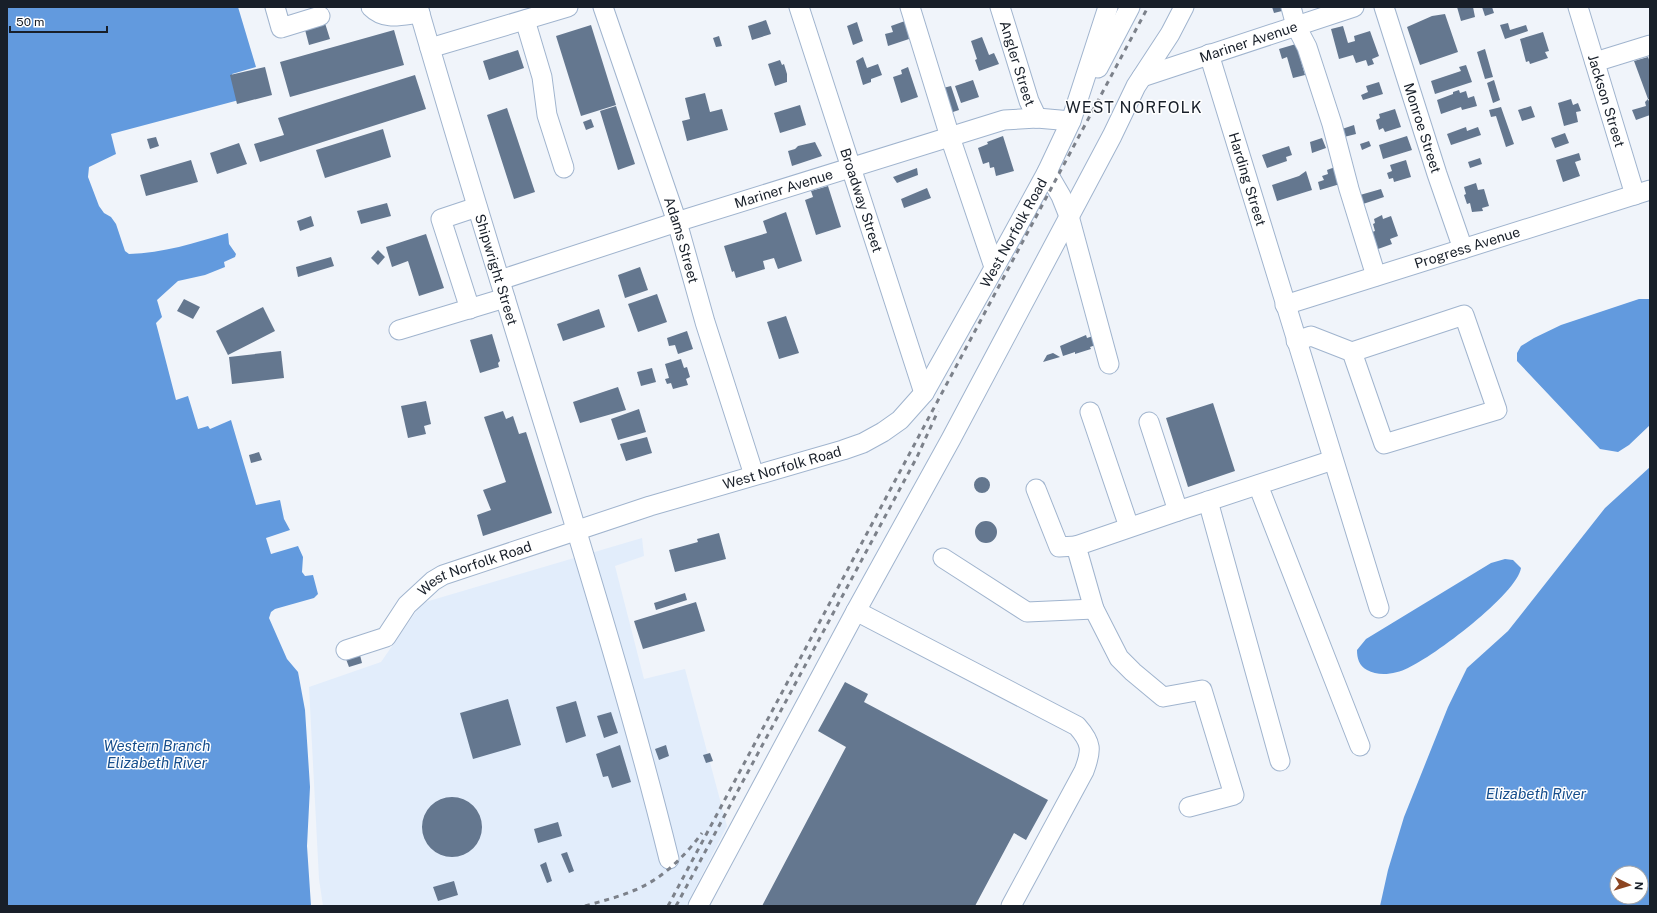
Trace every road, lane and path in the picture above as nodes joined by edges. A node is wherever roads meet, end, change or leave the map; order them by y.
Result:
1 (275, 7) edge
2 (371, 7) edge
3 (568, 7) edge
4 (603, 7) edge
5 (799, 7) edge
6 (910, 7) edge
7 (1000, 7) edge
8 (1108, 7) edge
9 (1130, 7) edge
10 (1184, 7) edge
11 (1291, 7) edge
12 (1354, 7) edge
13 (1384, 7) edge
14 (1578, 7) edge
15 (419, 10) edge
16 (320, 16) dead end
17 (525, 20) junction
18 (1296, 26) junction
19 (1650, 45) edge
20 (430, 48) junction
21 (1209, 54) junction
22 (1595, 62) junction
23 (1142, 77) junction
24 (1073, 117) junction
25 (1038, 118) junction
26 (950, 137) junction
27 (564, 168) dead end
28 (851, 168) junction
29 (1047, 172) junction
30 (1643, 192) edge
31 (477, 207) junction
32 (1069, 216) junction
33 (677, 222) junction
34 (1463, 248) junction
35 (994, 267) junction
36 (1376, 276) junction
37 (500, 280) junction
38 (505, 298) junction
39 (1285, 305) junction
40 (470, 309) junction
41 (399, 330) dead end
42 (1296, 341) junction
43 (1352, 352) junction
44 (1109, 364) dead end
45 (924, 393) junction
46 (1090, 412) dead end
47 (1148, 422) dead end
48 (1333, 460) junction
49 (754, 475) junction
50 (1258, 485) junction
51 (1036, 489) dead end
52 (1208, 501) junction
53 (1178, 511) junction
54 (1130, 527) junction
55 (577, 532) junction
56 (1076, 546) junction
57 (942, 558) dead end
58 (1379, 608) dead end
59 (1094, 609) junction
60 (856, 611) junction
61 (346, 650) dead end
62 (1360, 746) dead end
63 (1280, 761) dead end
64 (1189, 807) dead end
65 (669, 859) dead end
66 (698, 906) edge
67 (1011, 906) edge

1 - 16 street
2 - 15 street
3 - 17 street
4 - 33 street, Adams Street
5 - 28 street, Broadway Street
6 - 26 street
7 - 25 street, Angler Street
8 - 24 street, West Norfolk Road
9 - 24 street, West Norfolk Road
10 - 23 street
11 - 18 street
12 - 18 street, Mariner Avenue
13 - 34 street, Monroe Street
14 - 22 street, Jackson Street
15 - 20 street, Shipwright Street
17 - 20 street
17 - 27 street
18 - 21 street, Mariner Avenue
18 - 36 street
19 - 22 street
20 - 31 street, Shipwright Street
21 - 23 street, Mariner Avenue
21 - 39 street, Harding Street
22 - 30 street, Jackson Street
23 - 32 street
24 - 25 street, Mariner Avenue
24 - 29 street, West Norfolk Road
25 - 26 street, Mariner Avenue
26 - 28 street, Mariner Avenue
26 - 35 street
28 - 33 street, Mariner Avenue
28 - 45 street, Broadway Street
29 - 32 street
29 - 35 street, West Norfolk Road
30 - 34 street, Progress Avenue
31 - 37 street, Shipwright Street
31 - 40 street
32 - 44 street
32 - 60 street
33 - 37 street, Mariner Avenue
33 - 49 street, Adams Street
34 - 36 street, Progress Avenue
35 - 45 street, West Norfolk Road
36 - 39 street, Progress Avenue
37 - 38 street, Shipwright Street
38 - 40 street
38 - 55 street, Shipwright Street
39 - 42 street, Harding Street
40 - 41 street
42 - 43 street
42 - 48 street, Harding Street
43 - 43 street
45 - 49 street, West Norfolk Road
46 - 54 street
47 - 53 street
48 - 50 street
48 - 58 street, Harding Street
49 - 55 street, West Norfolk Road
50 - 52 street
50 - 62 street
51 - 56 street
52 - 53 street
52 - 63 street
53 - 54 street
54 - 56 street
55 - 61 street, West Norfolk Road
55 - 65 street, Shipwright Street
56 - 59 street
57 - 59 street
59 - 64 street
60 - 66 street
60 - 67 street

